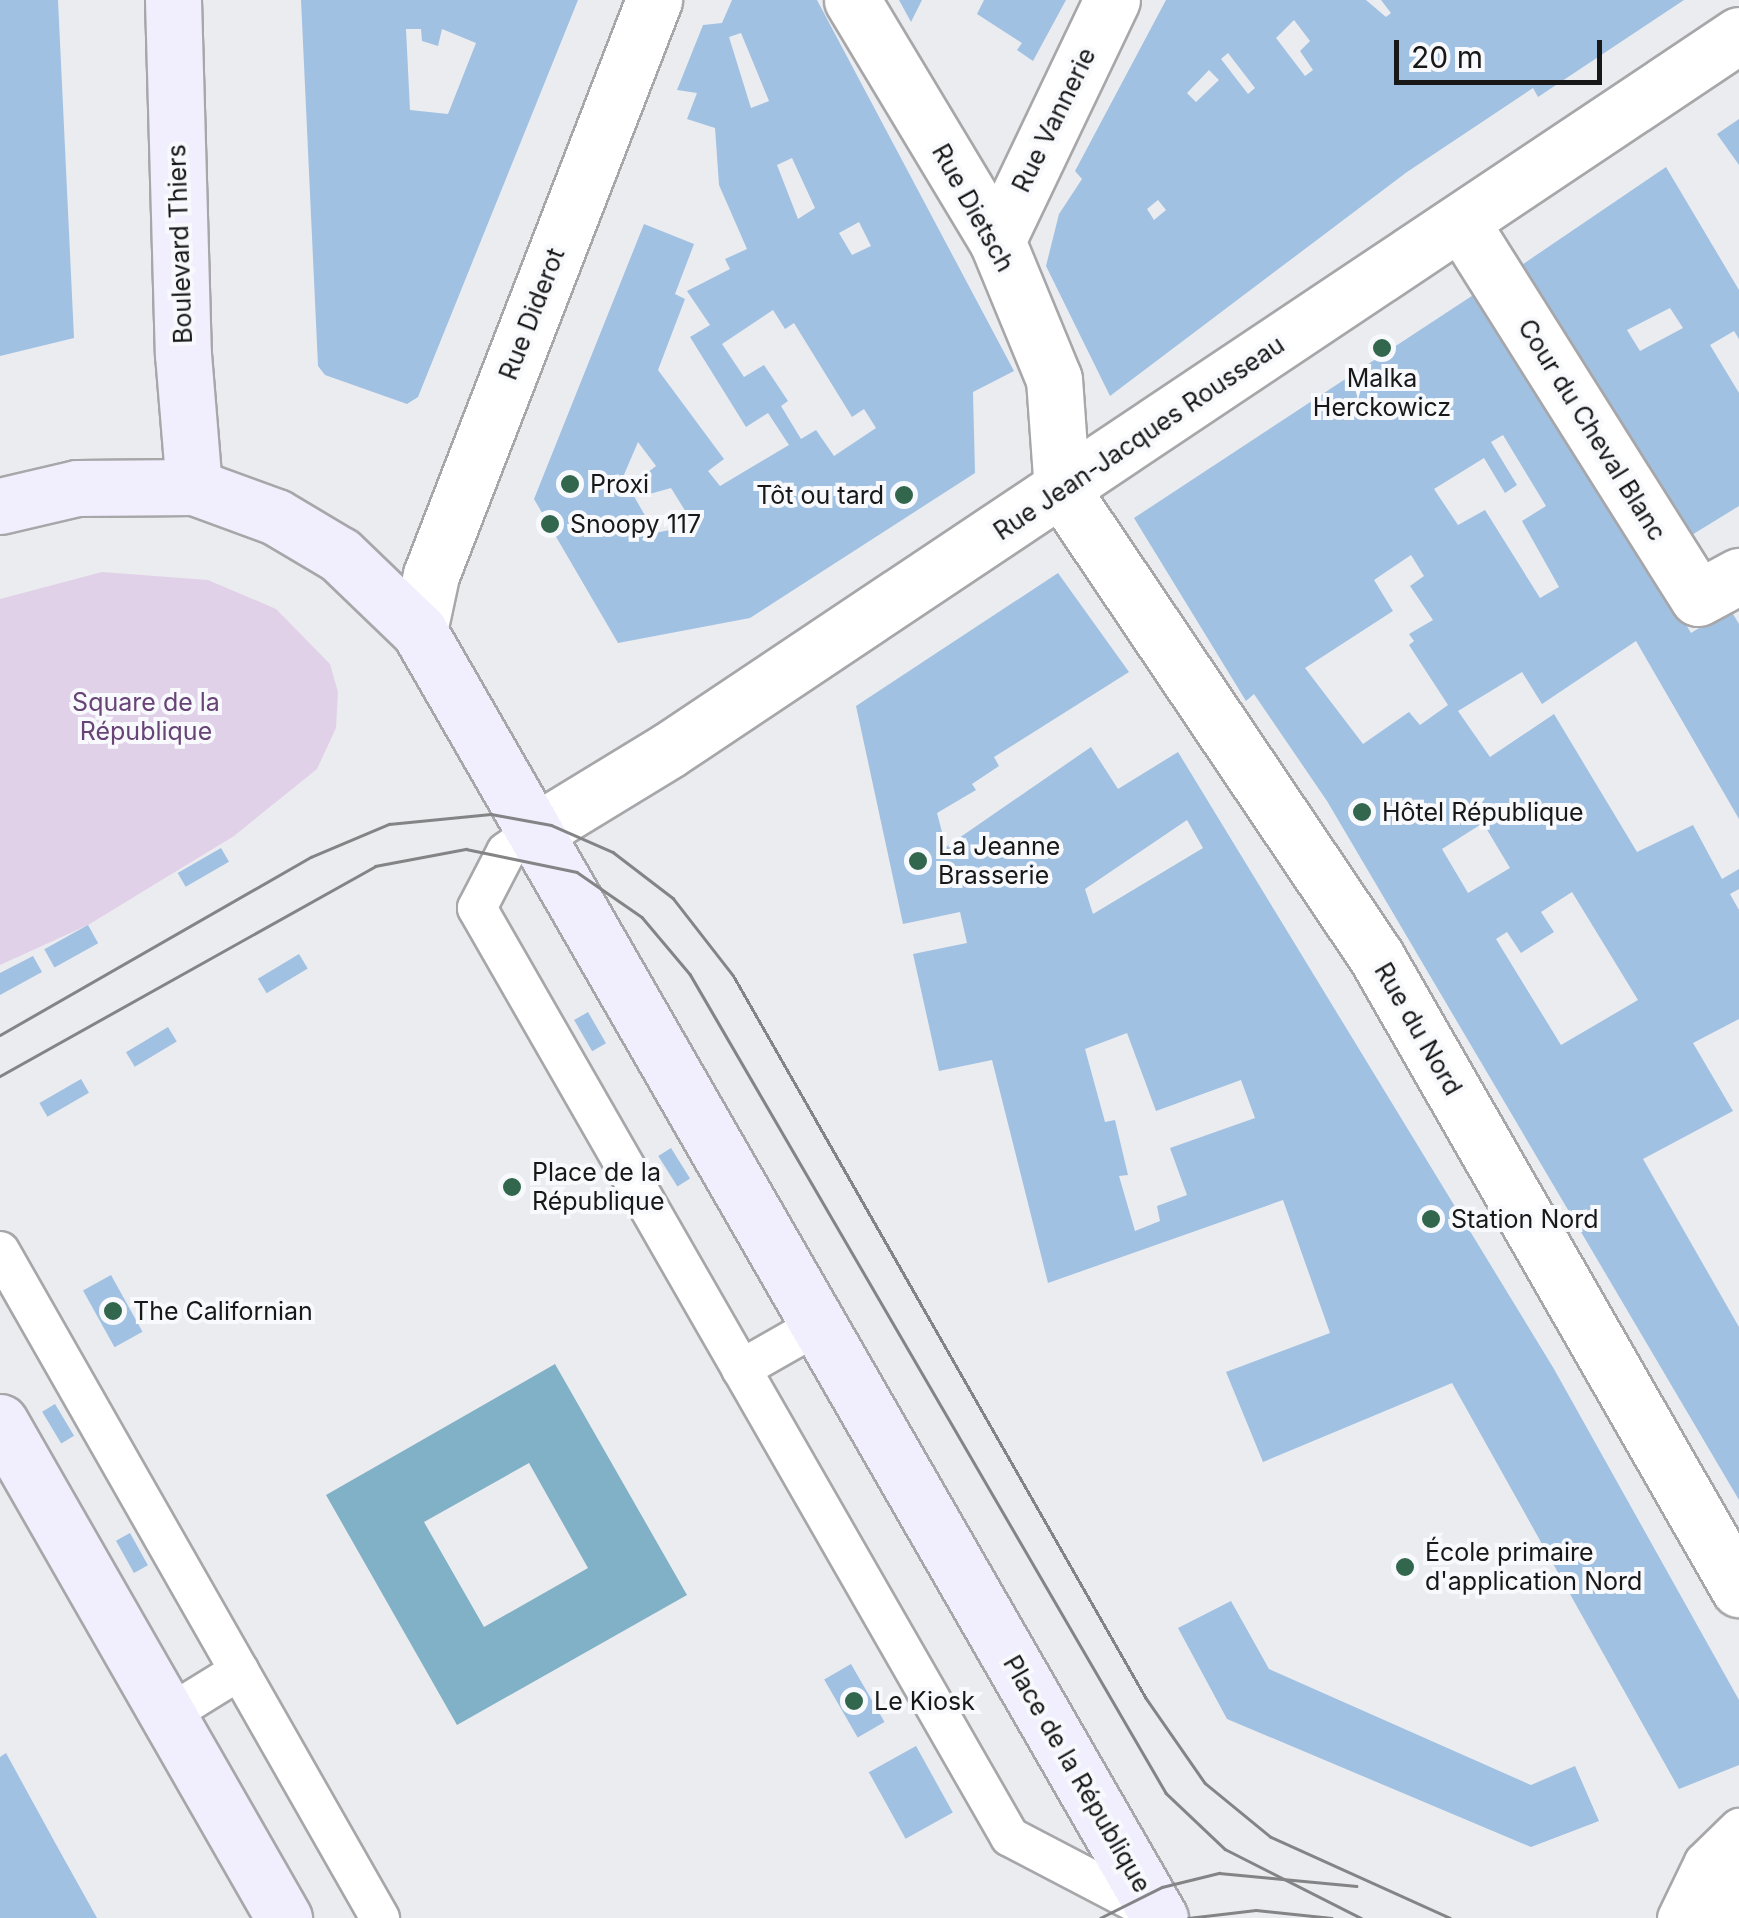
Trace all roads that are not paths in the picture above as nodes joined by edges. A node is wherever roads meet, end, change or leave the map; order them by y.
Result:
1 (173, 0) edge
2 (654, 0) edge
3 (852, 0) edge
4 (1112, 0) edge
5 (1739, 35) edge
6 (1461, 222) junction
7 (997, 241) junction
8 (194, 487) junction
9 (1062, 490) junction
10 (0, 506) edge
11 (1739, 576) edge
12 (419, 631) junction
13 (533, 833) junction
14 (0, 1251) edge
15 (818, 1325) junction
16 (741, 1368) junction
17 (1, 1426) edge
18 (1739, 1589) edge
19 (239, 1671) junction
20 (168, 1715) junction
21 (1739, 1828) edge
22 (1739, 1877) edge
23 (1160, 1917) edge
24 (284, 1918) edge
25 (380, 1918) edge
26 (1676, 1918) edge
27 (1710, 1918) edge

1 - 8 main road, Boulevard Thiers
2 - 12 street, Rue Diderot
3 - 7 street, Rue Dietsch
4 - 7 street, Rue Vannerie
5 - 6 street, Rue Jean-Jacques Rousseau
6 - 9 street, Rue Jean-Jacques Rousseau
6 - 11 street, Cour du Cheval Blanc
7 - 9 street, Rue Dietsch
8 - 10 main road, Place de la République
8 - 12 main road, Place de la République
9 - 13 street, Rue Jean-Jacques Rousseau
9 - 18 street, Rue du Nord
12 - 13 main road, Place de la République
13 - 15 main road, Place de la République
13 - 16 lane
14 - 19 lane
15 - 16 lane
15 - 23 main road, Place de la République
16 - 23 lane
17 - 20 main road
19 - 20 lane
19 - 25 lane
20 - 24 main road
21 - 26 lane
22 - 27 street

